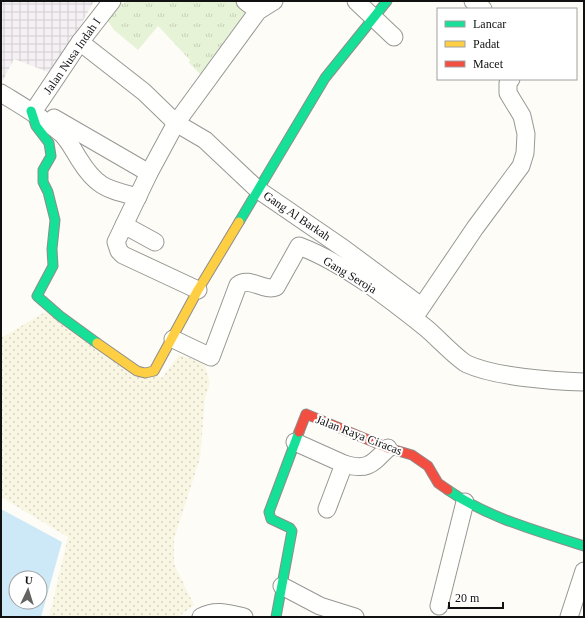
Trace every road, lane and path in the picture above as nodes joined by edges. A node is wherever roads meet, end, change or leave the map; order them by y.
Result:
1 (112, 1) edge
2 (274, 1) edge
3 (356, 1) edge
4 (387, 1) edge
5 (473, 1) edge
6 (252, 6) edge
7 (482, 8) edge
8 (372, 18) junction
9 (394, 37) dead end
10 (80, 42) junction
11 (510, 80) edge
12 (1, 93) edge
13 (33, 110) junction
14 (176, 123) junction
15 (149, 173) junction
16 (257, 189) junction
17 (138, 197) junction
18 (124, 225) junction
19 (155, 242) dead end
20 (198, 290) junction
21 (418, 312) junction
22 (173, 339) junction
23 (584, 382) edge
24 (295, 442) junction
25 (388, 448) junction
26 (344, 464) junction
27 (465, 502) junction
28 (327, 509) dead end
29 (584, 546) edge
30 (584, 570) edge
31 (282, 586) junction
32 (439, 606) dead end
33 (201, 617) edge
34 (244, 617) edge
35 (276, 617) edge
36 (354, 617) edge
37 (569, 617) edge

1 - 10 street, Jalan Nusa Indah I
2 - 6 street
3 - 8 street
4 - 8 street
5 - 7 street
6 - 14 street
8 - 9 street
8 - 16 street
10 - 13 street, Jalan Nusa Indah I
10 - 14 street, Gang Al Barkah
11 - 21 street
12 - 13 street
13 - 15 street
13 - 17 street
13 - 22 street
14 - 15 street
14 - 16 street, Gang Al Barkah
15 - 17 street
16 - 20 street
16 - 21 street, Gang Al Barkah
17 - 18 street
18 - 19 street
18 - 20 street
20 - 22 street
21 - 22 street, Gang Seroja
21 - 23 street, Gang Seroja
24 - 25 street, Jalan Raya Ciracas
24 - 26 street
24 - 31 street, Jalan Raya Ciracas
25 - 26 street
25 - 27 street, Jalan Raya Ciracas
26 - 28 street
27 - 29 street, Jalan Raya Ciracas
27 - 32 street
30 - 37 street
31 - 35 street, Jalan Raya Ciracas
31 - 36 street
33 - 34 street

